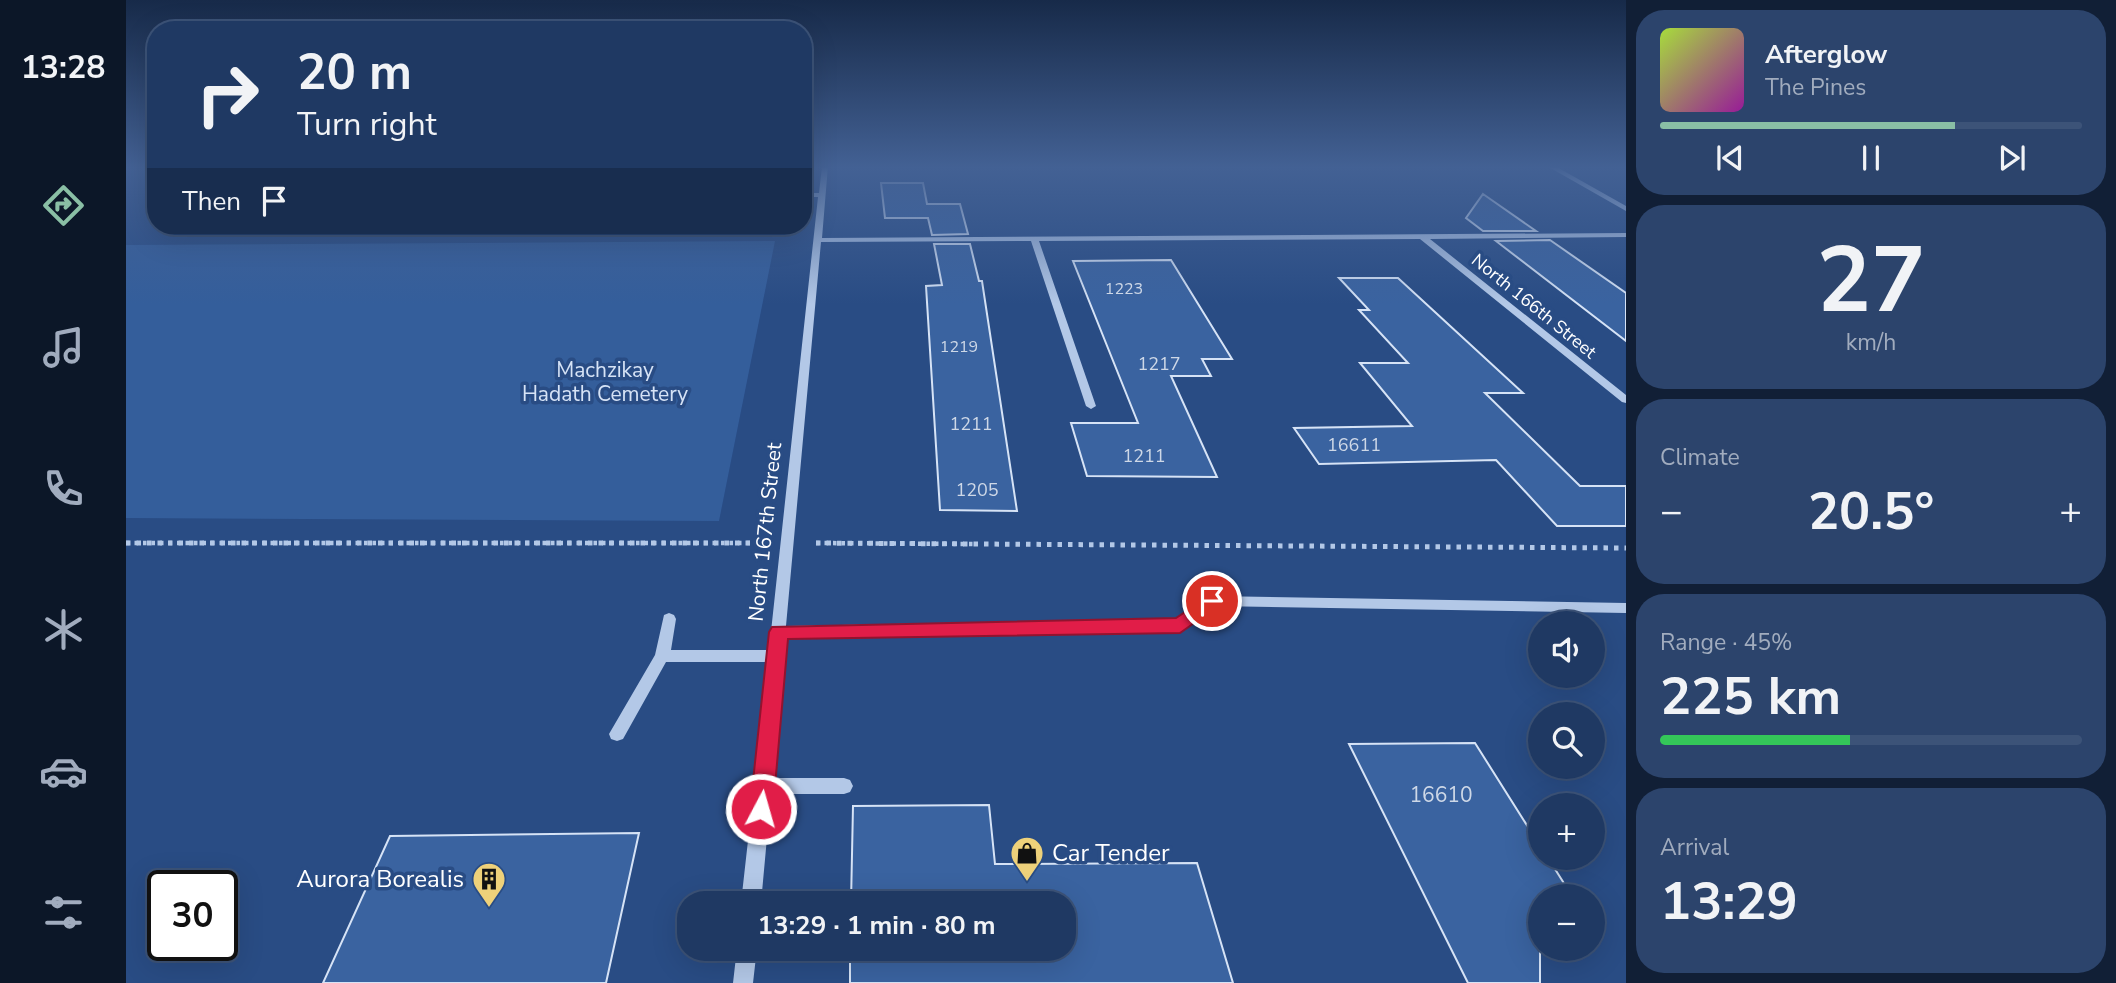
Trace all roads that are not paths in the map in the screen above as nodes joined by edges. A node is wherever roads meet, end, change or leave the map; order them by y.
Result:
1 (821, 212) edge
2 (1626, 235) edge
3 (1423, 237) junction
4 (1034, 239) junction
5 (818, 240) junction
6 (1626, 400) edge
7 (1091, 406) dead end
8 (1626, 608) edge
9 (669, 619) dead end
10 (779, 632) junction
11 (662, 656) junction
12 (777, 656) junction
13 (617, 734) dead end
14 (763, 786) junction
15 (844, 786) dead end
16 (752, 891) edge
17 (746, 961) edge
18 (743, 983) edge

1 - 5 street, North 167th Street
2 - 3 street
3 - 4 street
3 - 6 street, North 166th Street
4 - 5 street
4 - 7 street
5 - 10 street, North 167th Street
8 - 10 lane
9 - 11 lane
10 - 12 street, North 167th Street
11 - 12 street
11 - 13 lane
12 - 14 street, North 167th Street
14 - 15 street
14 - 16 street, North 167th Street
17 - 18 street

